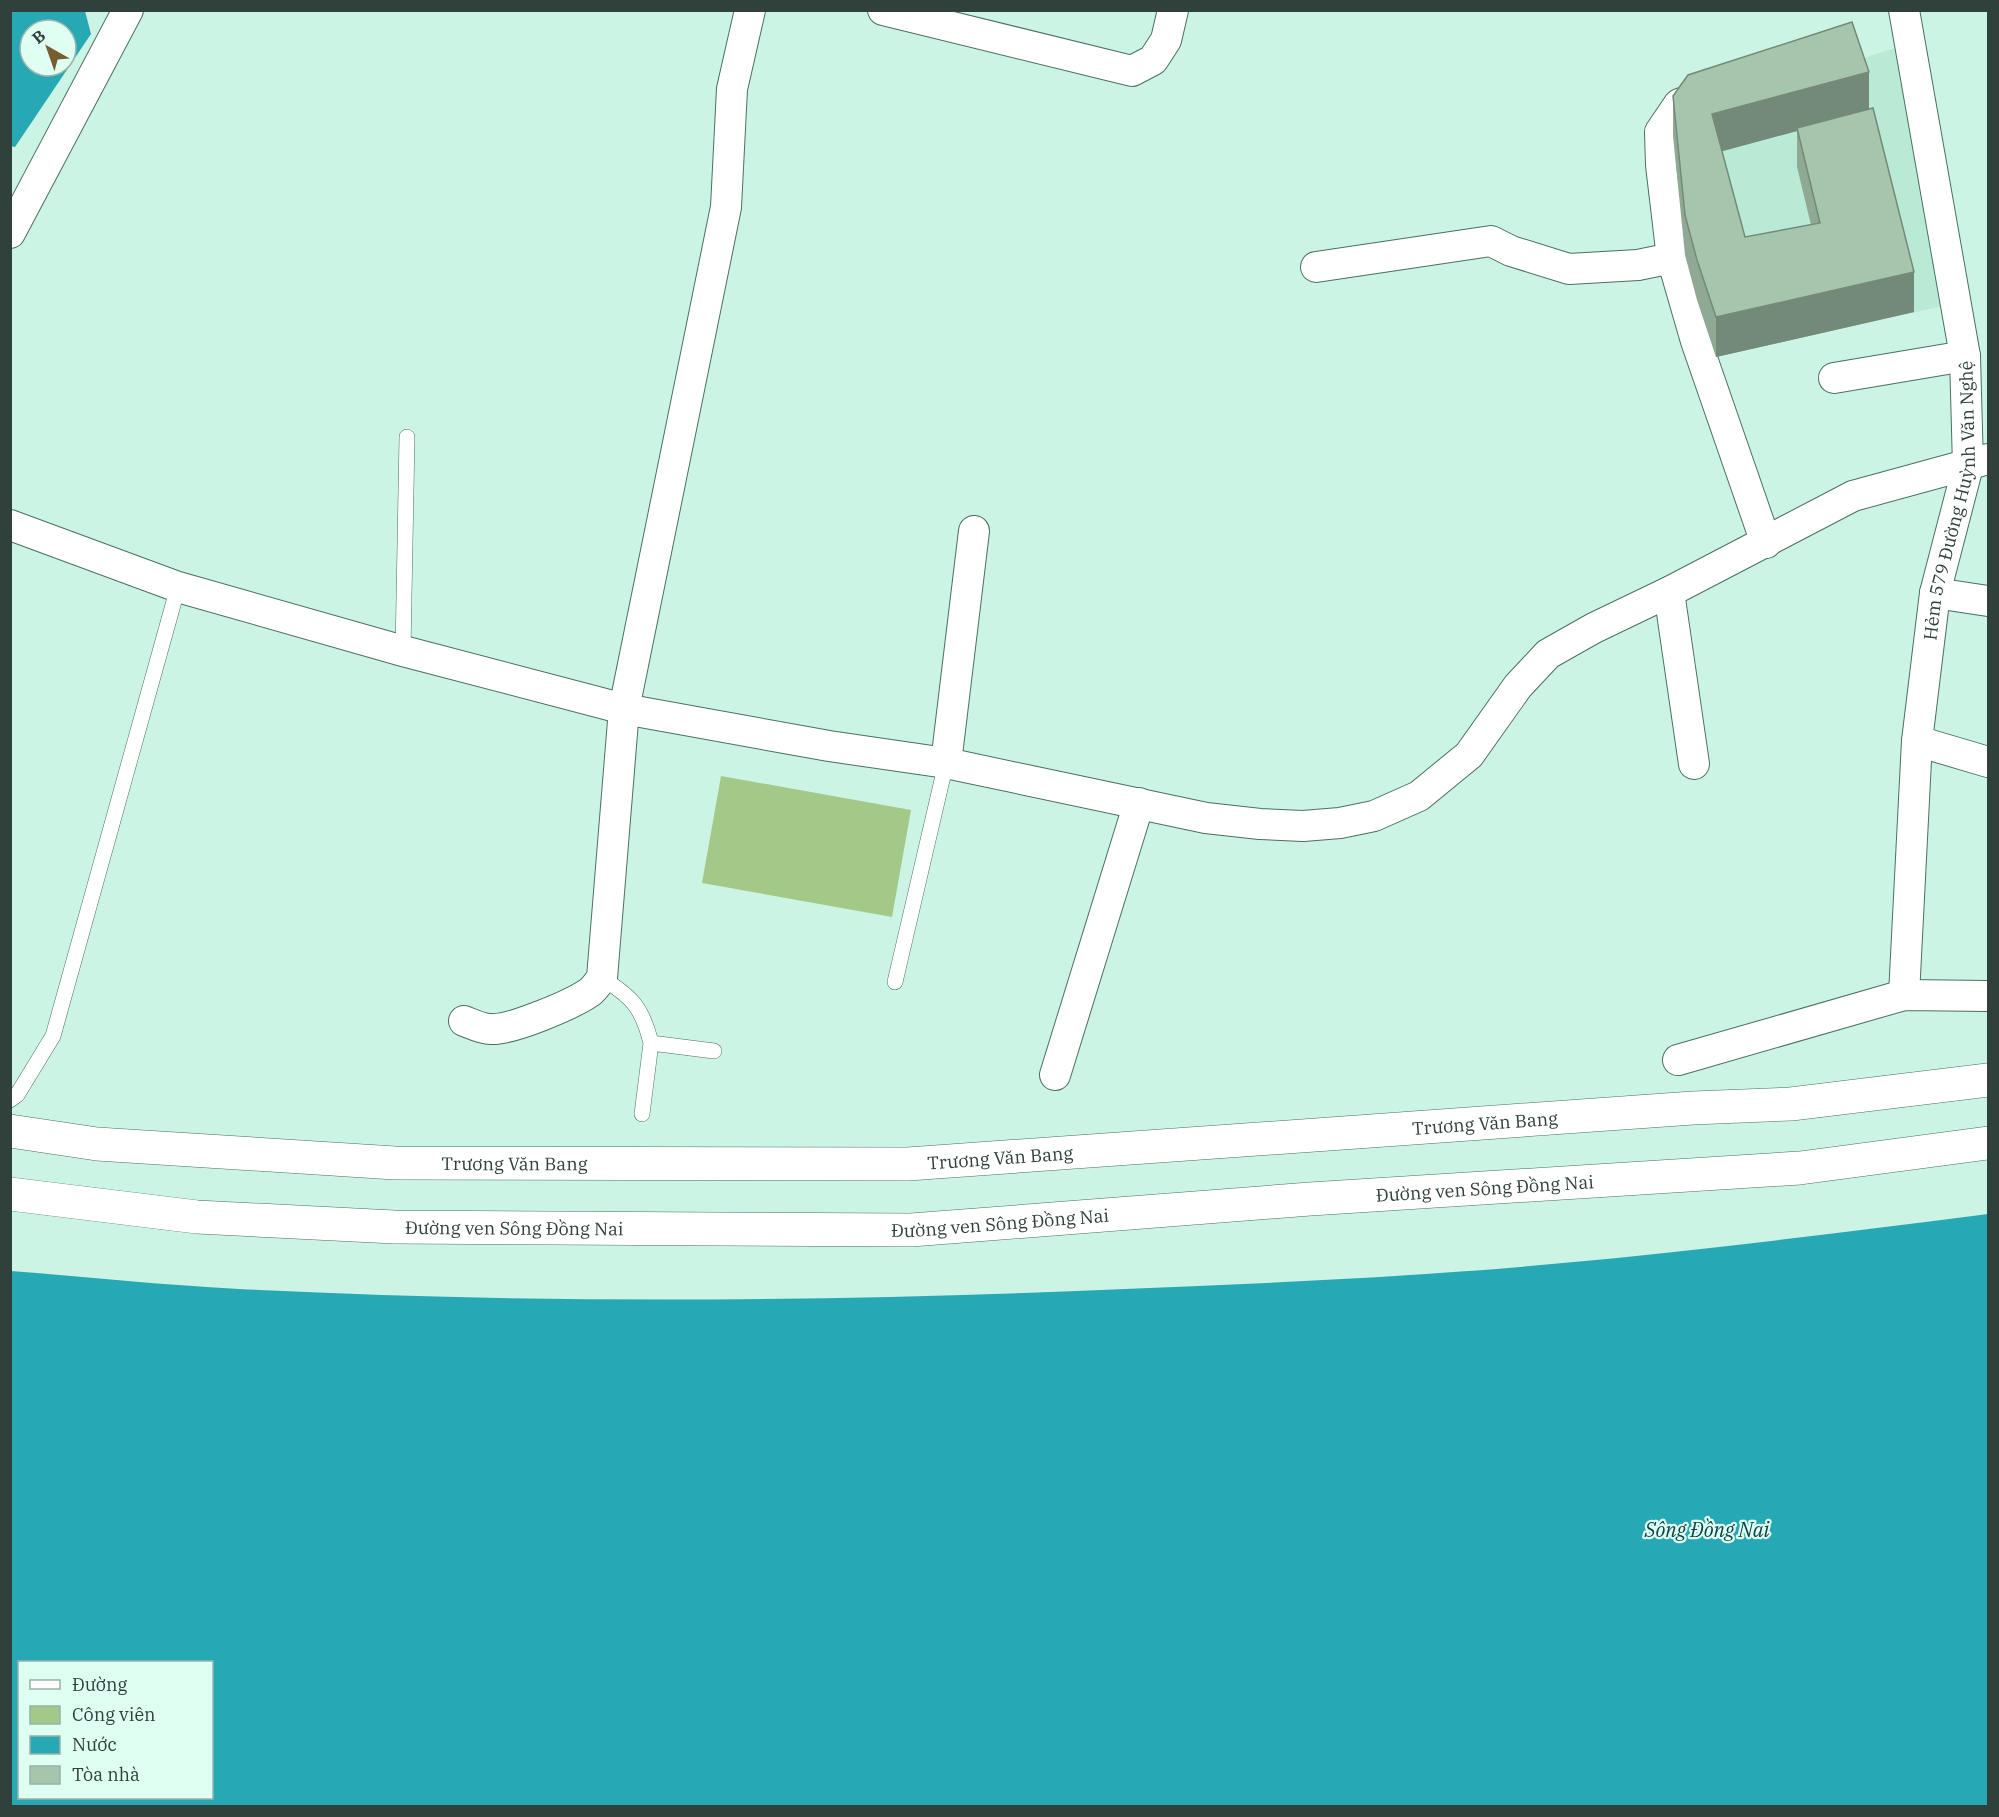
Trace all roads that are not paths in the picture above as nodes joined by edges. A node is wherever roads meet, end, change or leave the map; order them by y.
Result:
1 (128, 10) edge
2 (750, 10) edge
3 (883, 10) edge
4 (1173, 10) edge
5 (1904, 10) edge
6 (1732, 85) edge
7 (14, 219) edge
8 (1672, 258) junction
9 (1316, 267) dead end
10 (1965, 356) junction
11 (1834, 378) dead end
12 (407, 437) dead end
13 (1978, 462) edge
14 (10, 525) edge
15 (974, 531) dead end
16 (1766, 543) junction
17 (178, 587) junction
18 (1669, 592) junction
19 (1935, 593) junction
20 (1989, 601) edge
21 (403, 651) junction
22 (624, 709) junction
23 (1917, 741) junction
24 (1989, 762) edge
25 (946, 763) junction
26 (1694, 764) dead end
27 (1139, 803) junction
28 (602, 978) junction
29 (895, 982) dead end
30 (1904, 995) junction
31 (1989, 996) edge
32 (464, 1021) dead end
33 (651, 1043) junction
34 (714, 1051) dead end
35 (1678, 1060) dead end
36 (1055, 1075) dead end
37 (1989, 1080) edge
38 (10, 1100) edge
39 (642, 1114) dead end
40 (10, 1131) edge
41 (1989, 1143) edge
42 (10, 1194) edge

1 - 7 street
2 - 22 street
3 - 4 street
5 - 10 street, Hẻm 579 Đường Huỳnh Văn Nghệ
6 - 8 street
8 - 9 street
8 - 16 street
10 - 11 street
10 - 13 street, Hẻm 579 Đường Huỳnh Văn Nghệ
12 - 21 lane
13 - 16 street
13 - 19 street, Hẻm 579 Đường Huỳnh Văn Nghệ
14 - 17 street
15 - 25 street
16 - 18 street
17 - 21 street
17 - 38 lane
18 - 26 street
18 - 27 street
19 - 20 street
19 - 23 street, Hẻm 579 Đường Huỳnh Văn Nghệ
21 - 22 street
22 - 25 street
22 - 28 street
23 - 24 street
23 - 30 street, Hẻm 579 Đường Huỳnh Văn Nghệ
25 - 27 street
25 - 29 lane
27 - 36 street
28 - 32 street
28 - 33 lane
30 - 31 street
30 - 35 street
33 - 34 lane
33 - 39 lane
37 - 40 main road, Trương Văn Bang
41 - 42 main road, Đường ven Sông Đồng Nai

